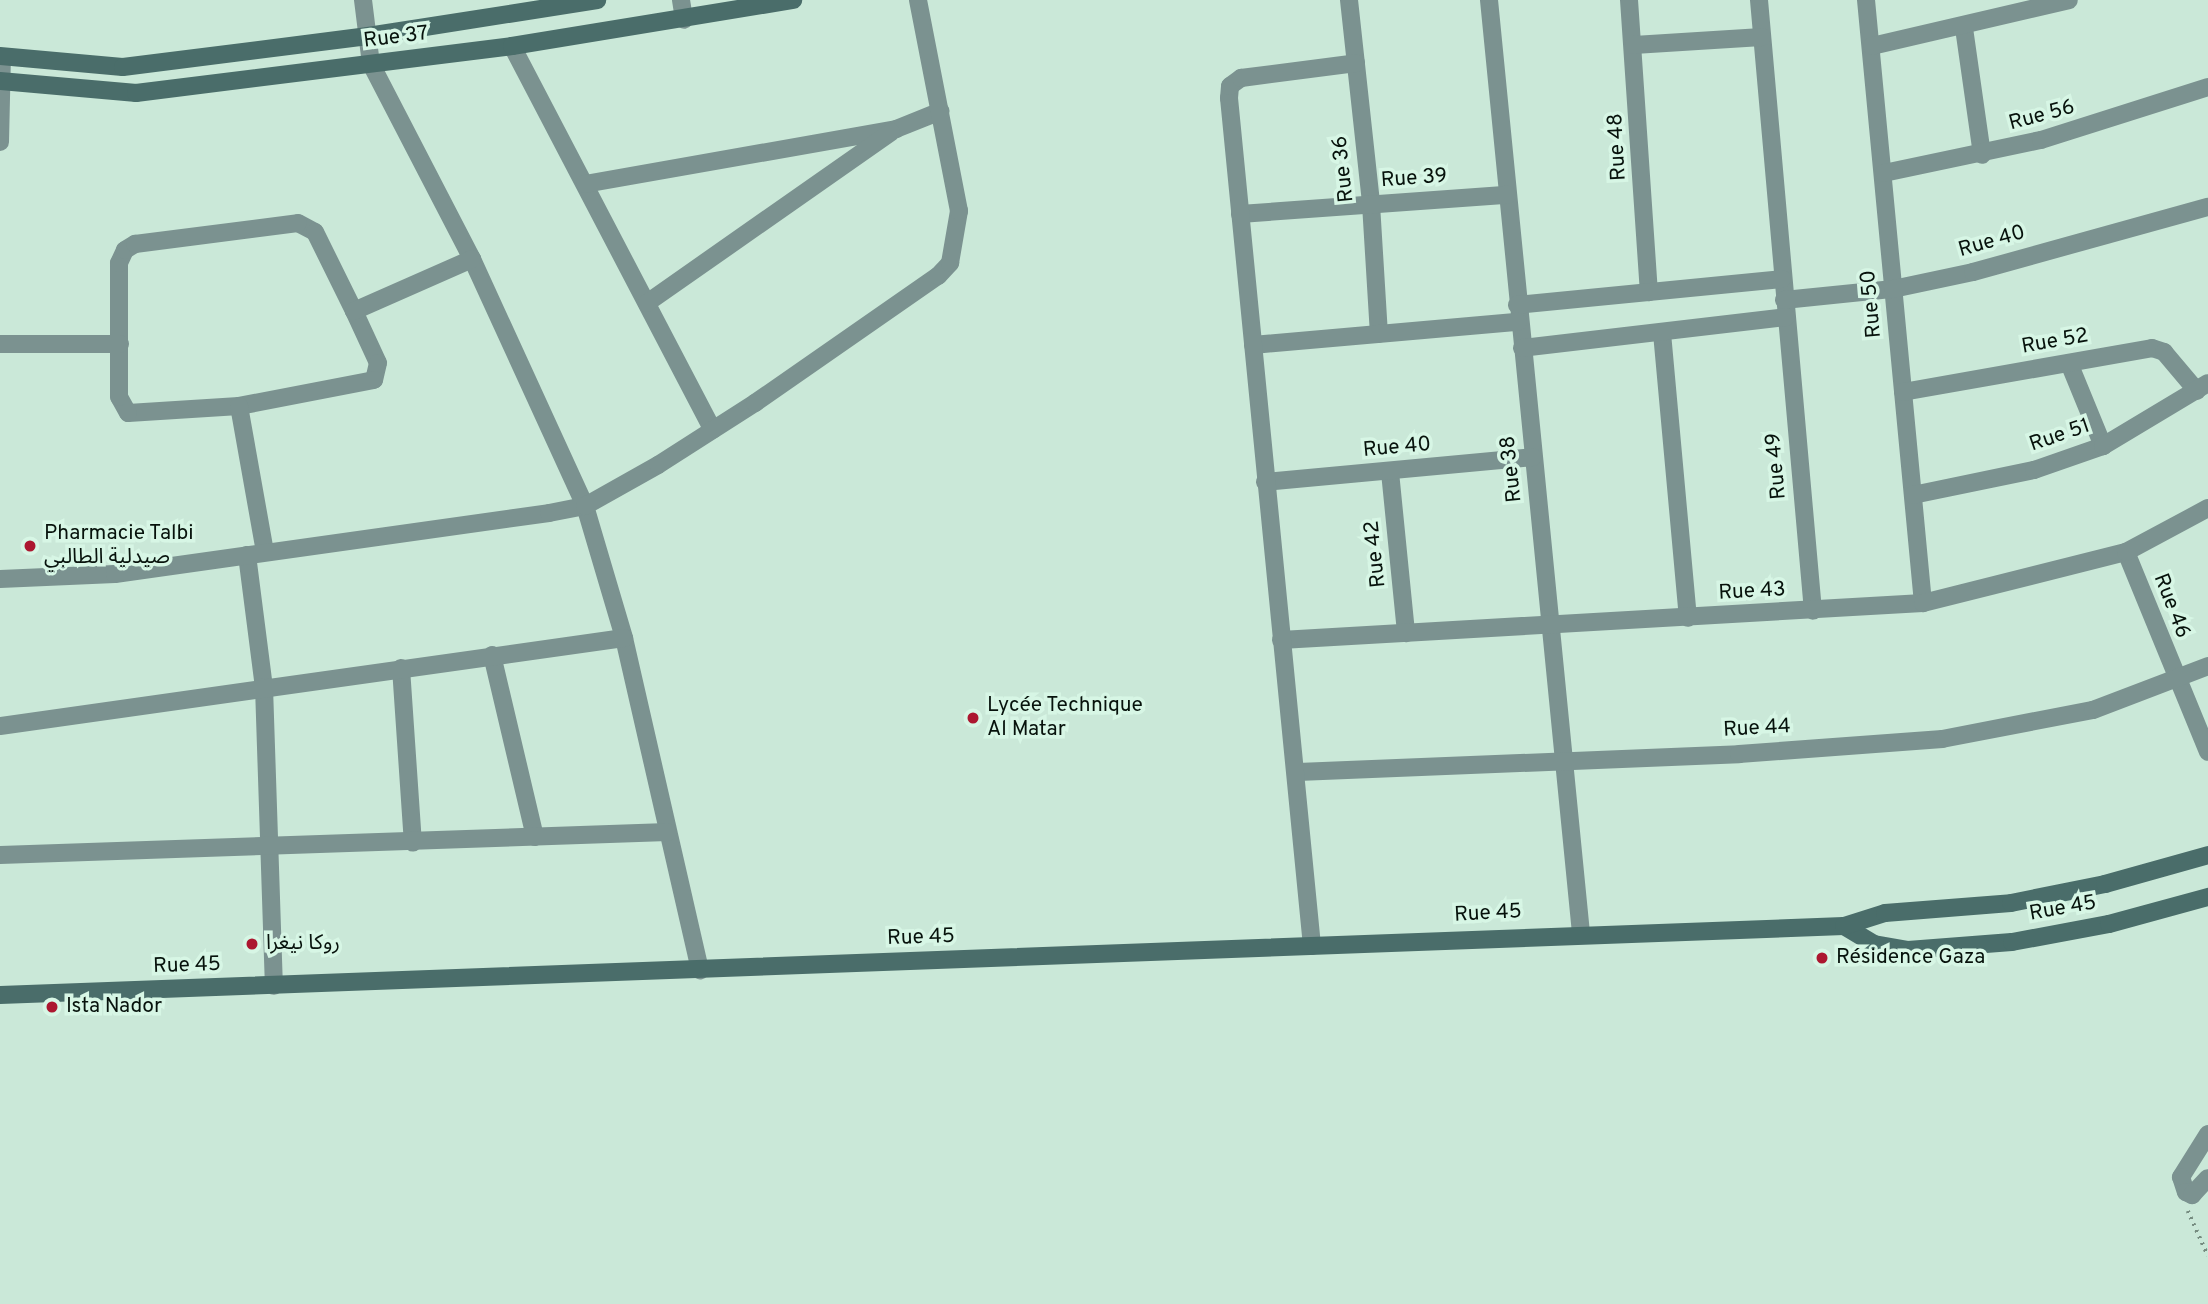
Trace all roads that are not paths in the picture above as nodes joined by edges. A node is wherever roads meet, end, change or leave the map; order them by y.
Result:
1 (363, 0) edge
2 (597, 0) edge
3 (681, 0) edge
4 (793, 0) edge
5 (918, 0) edge
6 (1349, 0) edge
7 (1489, 0) edge
8 (1629, 0) edge
9 (1759, 0) edge
10 (1866, 0) edge
11 (2069, 0) edge
12 (684, 20) junction
13 (1964, 28) junction
14 (368, 36) junction
15 (1762, 37) junction
16 (1634, 45) junction
17 (512, 46) junction
18 (1872, 46) junction
19 (1, 56) edge
20 (1356, 63) junction
21 (371, 64) junction
22 (1, 82) edge
23 (2208, 88) edge
24 (941, 111) junction
25 (896, 129) junction
26 (0, 142) edge
27 (1982, 155) junction
28 (1884, 173) junction
29 (585, 184) junction
30 (1507, 195) junction
31 (1371, 204) junction
32 (2206, 210) edge
33 (1240, 215) junction
34 (472, 259) junction
35 (1782, 279) junction
36 (1894, 289) junction
37 (1649, 292) junction
38 (647, 303) junction
39 (1785, 308) junction
40 (354, 311) junction
41 (1518, 314) junction
42 (1662, 333) junction
43 (1379, 334) junction
44 (0, 344) edge
45 (120, 344) junction
46 (1254, 345) junction
47 (1522, 348) junction
48 (2068, 363) junction
49 (2203, 387) edge
50 (1903, 392) junction
51 (239, 406) junction
52 (713, 430) junction
53 (2103, 446) junction
54 (1534, 457) junction
55 (1391, 472) junction
56 (1265, 482) junction
57 (1913, 495) junction
58 (585, 506) junction
59 (2208, 508) edge
60 (265, 552) junction
61 (2126, 552) junction
62 (247, 555) junction
63 (0, 579) edge
64 (1923, 603) junction
65 (1813, 611) junction
66 (1688, 618) junction
67 (1551, 624) junction
68 (1406, 633) junction
69 (624, 638) junction
70 (1281, 640) junction
71 (492, 655) junction
72 (2208, 666) edge
73 (401, 668) junction
74 (2176, 681) junction
75 (264, 687) junction
76 (0, 726) edge
77 (2208, 752) edge
78 (1563, 759) junction
79 (1298, 772) junction
80 (668, 832) junction
81 (536, 837) junction
82 (413, 843) junction
83 (272, 849) junction
84 (0, 855) edge
85 (2208, 855) edge
86 (2208, 897) edge
87 (1844, 926) junction
88 (1581, 933) junction
89 (1312, 946) junction
90 (700, 970) junction
91 (274, 986) junction
92 (0, 995) edge
93 (2208, 1134) edge
94 (2208, 1178) edge

1 - 14 street
2 - 14 street, Rue 37
3 - 12 street
4 - 12 street, Rue 37
5 - 24 street
6 - 20 street, Rue 36
7 - 30 street, Rue 38
8 - 16 street, Rue 48
9 - 15 street
10 - 18 street, Rue 50
11 - 13 street
12 - 17 street, Rue 37
13 - 18 street
13 - 27 street
14 - 19 street, Rue 37
14 - 21 street
15 - 16 street
15 - 35 street
16 - 37 street, Rue 48
17 - 21 street, Rue 37
17 - 29 street
18 - 28 street, Rue 50
19 - 22 street
20 - 31 street, Rue 36
20 - 33 street
21 - 22 street, Rue 37
21 - 34 street
22 - 26 street
23 - 27 street, Rue 56
24 - 25 street
24 - 52 street
25 - 29 street
25 - 38 street
27 - 28 street, Rue 56
28 - 36 street, Rue 50
29 - 38 street
30 - 31 street, Rue 39
30 - 41 street, Rue 38
31 - 33 street, Rue 39
31 - 43 street, Rue 36
32 - 36 street, Rue 40
33 - 46 street
34 - 40 street
34 - 58 street
35 - 37 street
35 - 39 street
36 - 39 street, Rue 40
36 - 50 street, Rue 50
37 - 41 street
38 - 52 street
39 - 42 street, Rue 40
39 - 65 street, Rue 49
40 - 45 street
40 - 51 street
41 - 43 street
41 - 47 street, Rue 38
42 - 47 street, Rue 40
42 - 66 street
43 - 46 street
44 - 45 street
45 - 51 street
46 - 56 street
47 - 54 street, Rue 38
48 - 49 street, Rue 52
48 - 50 street, Rue 52
48 - 53 street
49 - 53 street, Rue 51
50 - 57 street, Rue 50
51 - 60 street
52 - 58 street
53 - 57 street, Rue 51
54 - 55 street, Rue 40
54 - 67 street, Rue 38
55 - 56 street, Rue 40
55 - 68 street, Rue 42
56 - 70 street
57 - 64 street, Rue 50
58 - 60 street
58 - 69 street
59 - 61 street, Rue 43
60 - 62 street
61 - 64 street, Rue 43
61 - 74 street, Rue 46
62 - 63 street
62 - 75 street
64 - 65 street, Rue 43
65 - 66 street, Rue 43
66 - 67 street, Rue 43
67 - 68 street, Rue 43
67 - 78 street, Rue 38
68 - 70 street, Rue 43
69 - 71 street
69 - 80 street
70 - 79 street
71 - 73 street
71 - 81 street
72 - 74 street, Rue 44
73 - 75 street
73 - 82 street
74 - 77 street, Rue 46
74 - 78 street, Rue 44
75 - 76 street
75 - 83 street
78 - 79 street, Rue 44
78 - 88 street, Rue 38
79 - 89 street
80 - 81 street
80 - 90 street
81 - 82 street
82 - 83 street
83 - 84 street
83 - 91 street
85 - 87 street, Rue 45
86 - 87 street, Rue 45
87 - 88 street, Rue 45
88 - 89 street, Rue 45
89 - 90 street, Rue 45
90 - 91 street, Rue 45
91 - 92 street, Rue 45
93 - 94 street

